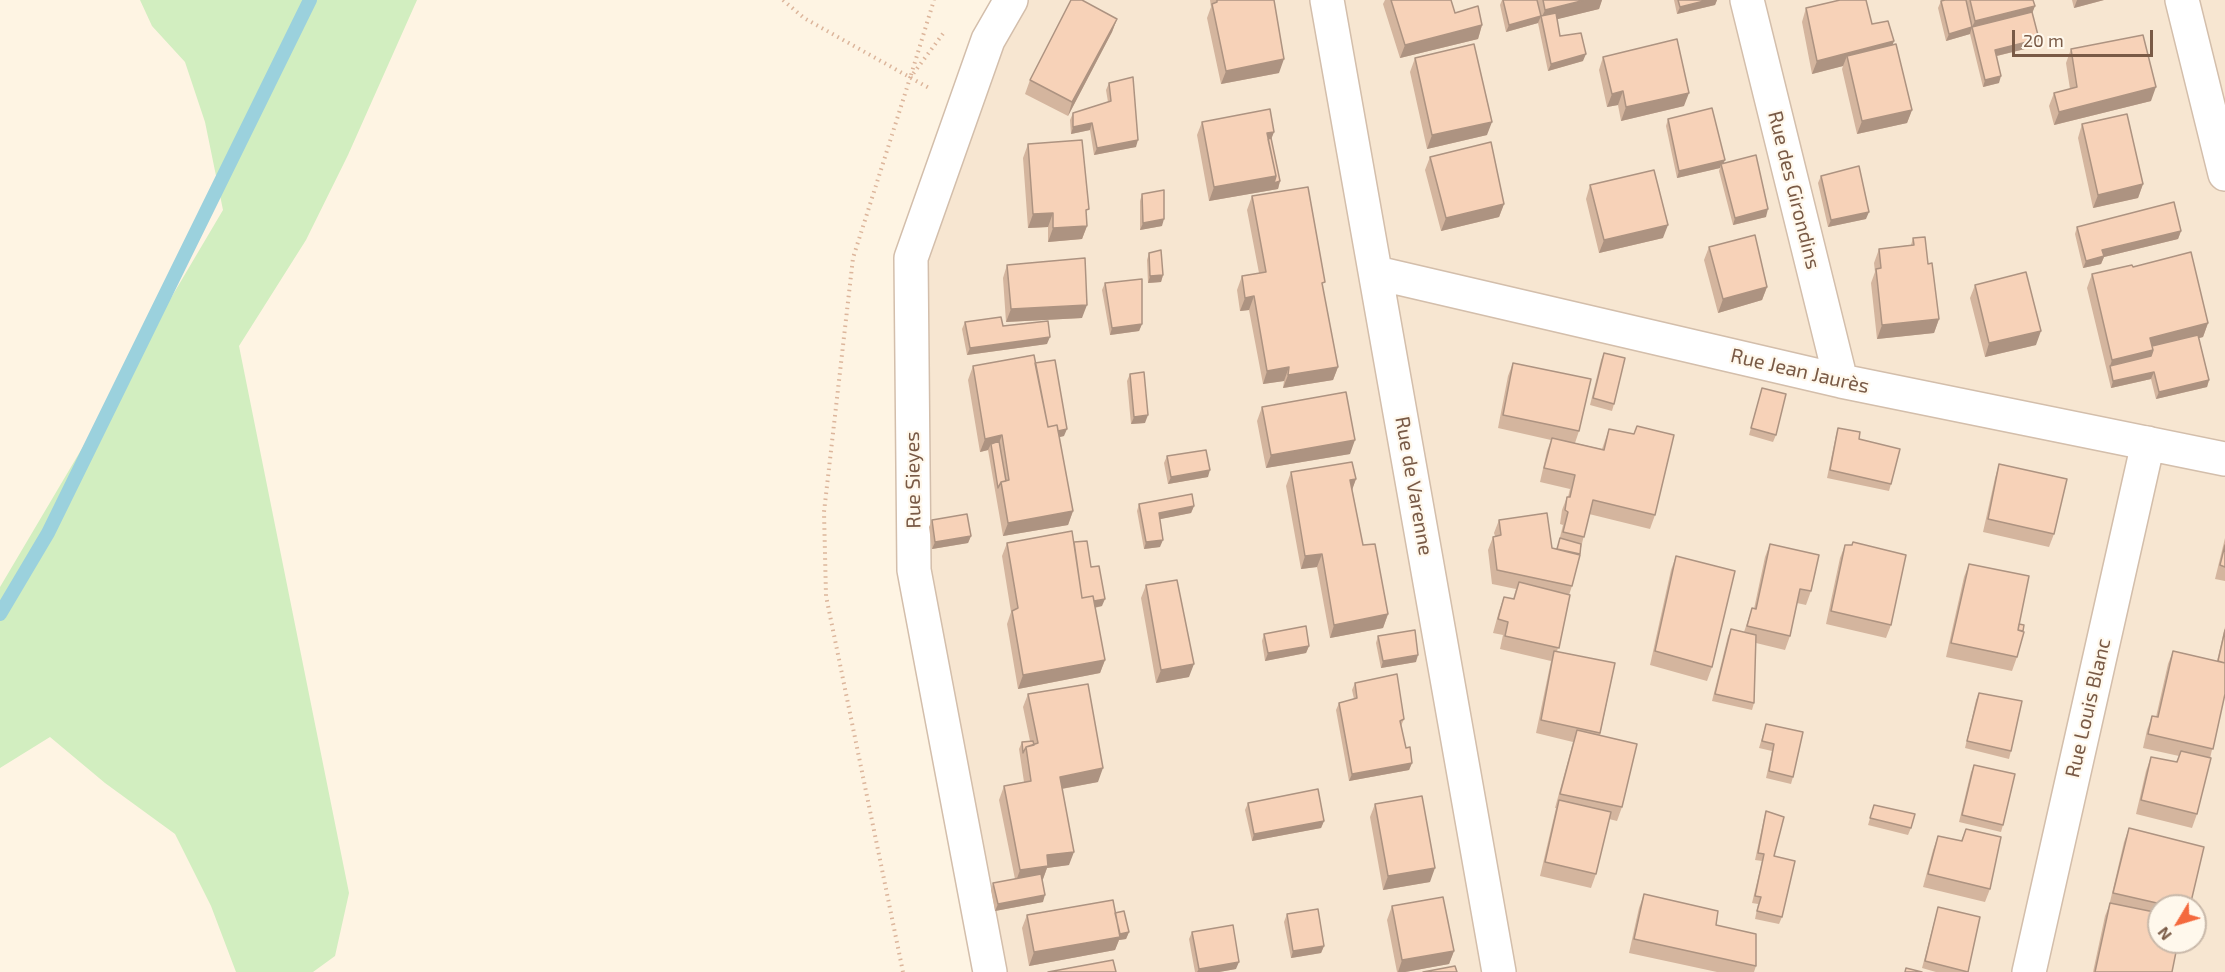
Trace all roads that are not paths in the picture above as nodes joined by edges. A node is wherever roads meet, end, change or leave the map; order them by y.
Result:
1 (1011, 0) edge
2 (1327, 0) edge
3 (1747, 0) edge
4 (2182, 0) edge
5 (2225, 174) edge
6 (1377, 273) junction
7 (1841, 381) junction
8 (2148, 443) junction
9 (2225, 459) edge
10 (990, 972) edge
11 (1499, 972) edge
12 (2029, 972) edge

1 - 10 street, Rue Sieyes
2 - 6 street, Rue de Varenne
3 - 7 street, Rue des Girondins
4 - 5 street
6 - 7 street, Rue Jean Jaurès
6 - 11 street, Rue de Varenne
7 - 8 street, Rue Jean Jaurès
8 - 9 street, Rue Jean Jaurès
8 - 12 street, Rue Louis Blanc

